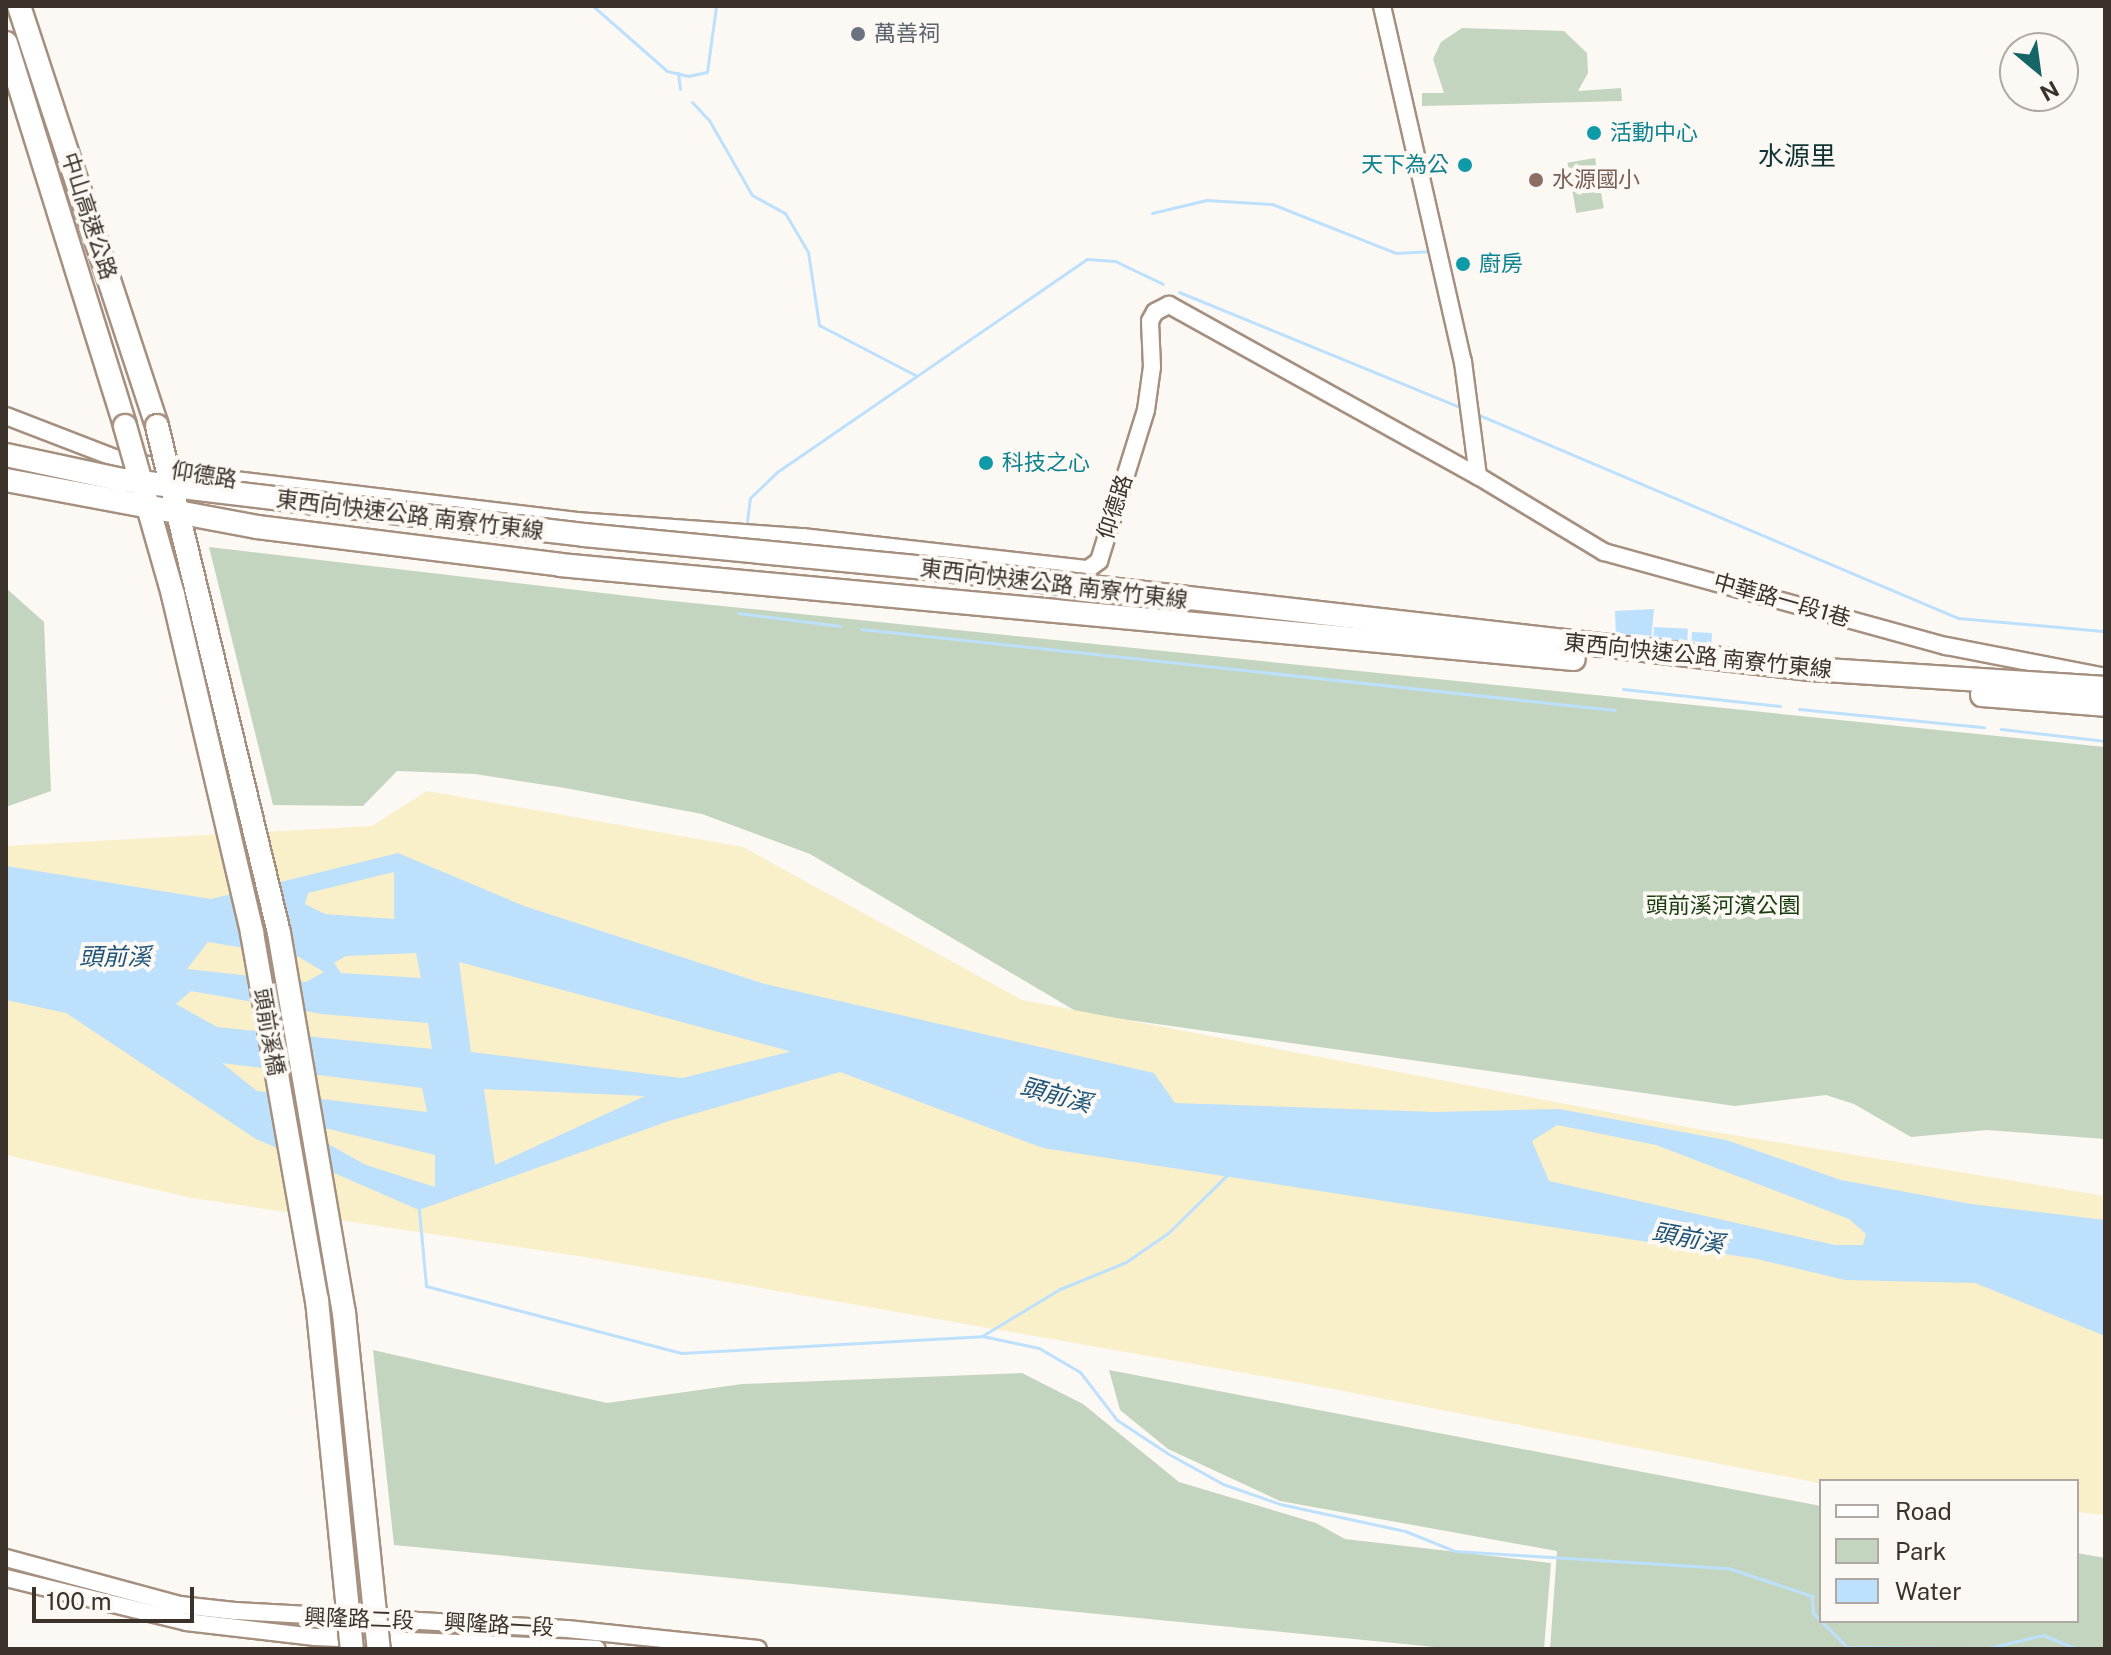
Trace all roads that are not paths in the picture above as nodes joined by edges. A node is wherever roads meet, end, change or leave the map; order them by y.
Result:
1 (19, 6) edge
2 (1382, 6) edge
3 (6, 43) edge
4 (6, 416) edge
5 (125, 426) joint
6 (157, 426) joint
7 (6, 455) edge
8 (1478, 476) junction
9 (6, 480) edge
10 (2105, 677) edge
11 (2105, 688) edge
12 (2105, 705) edge
13 (6, 1558) edge
14 (6, 1578) edge
15 (296, 1616) junction
16 (432, 1637) edge
17 (296, 1642) edge
18 (564, 1647) edge
19 (352, 1649) edge
20 (379, 1649) edge
21 (597, 1649) edge
22 (752, 1649) edge

1 - 6 highway, 中山高速公路
2 - 8 street
3 - 5 highway, 中山高速公路
4 - 8 street, 仰德路
5 - 19 highway, 頭前溪橋, bridge
6 - 20 highway, 頭前溪橋, bridge
7 - 11 highway, 東西向快速公路 南寮竹東線, bridge
8 - 10 street, 中華路一段1巷
9 - 12 highway, 東西向快速公路 南寮竹東線, bridge
13 - 15 street, 興隆路二段
14 - 17 street, 興隆路二段
15 - 16 street, 興隆路二段
15 - 17 street
16 - 17 street, 興隆路二段
16 - 18 street, 興隆路一段
16 - 22 street, 興隆路一段
18 - 21 street, 興隆路一段

